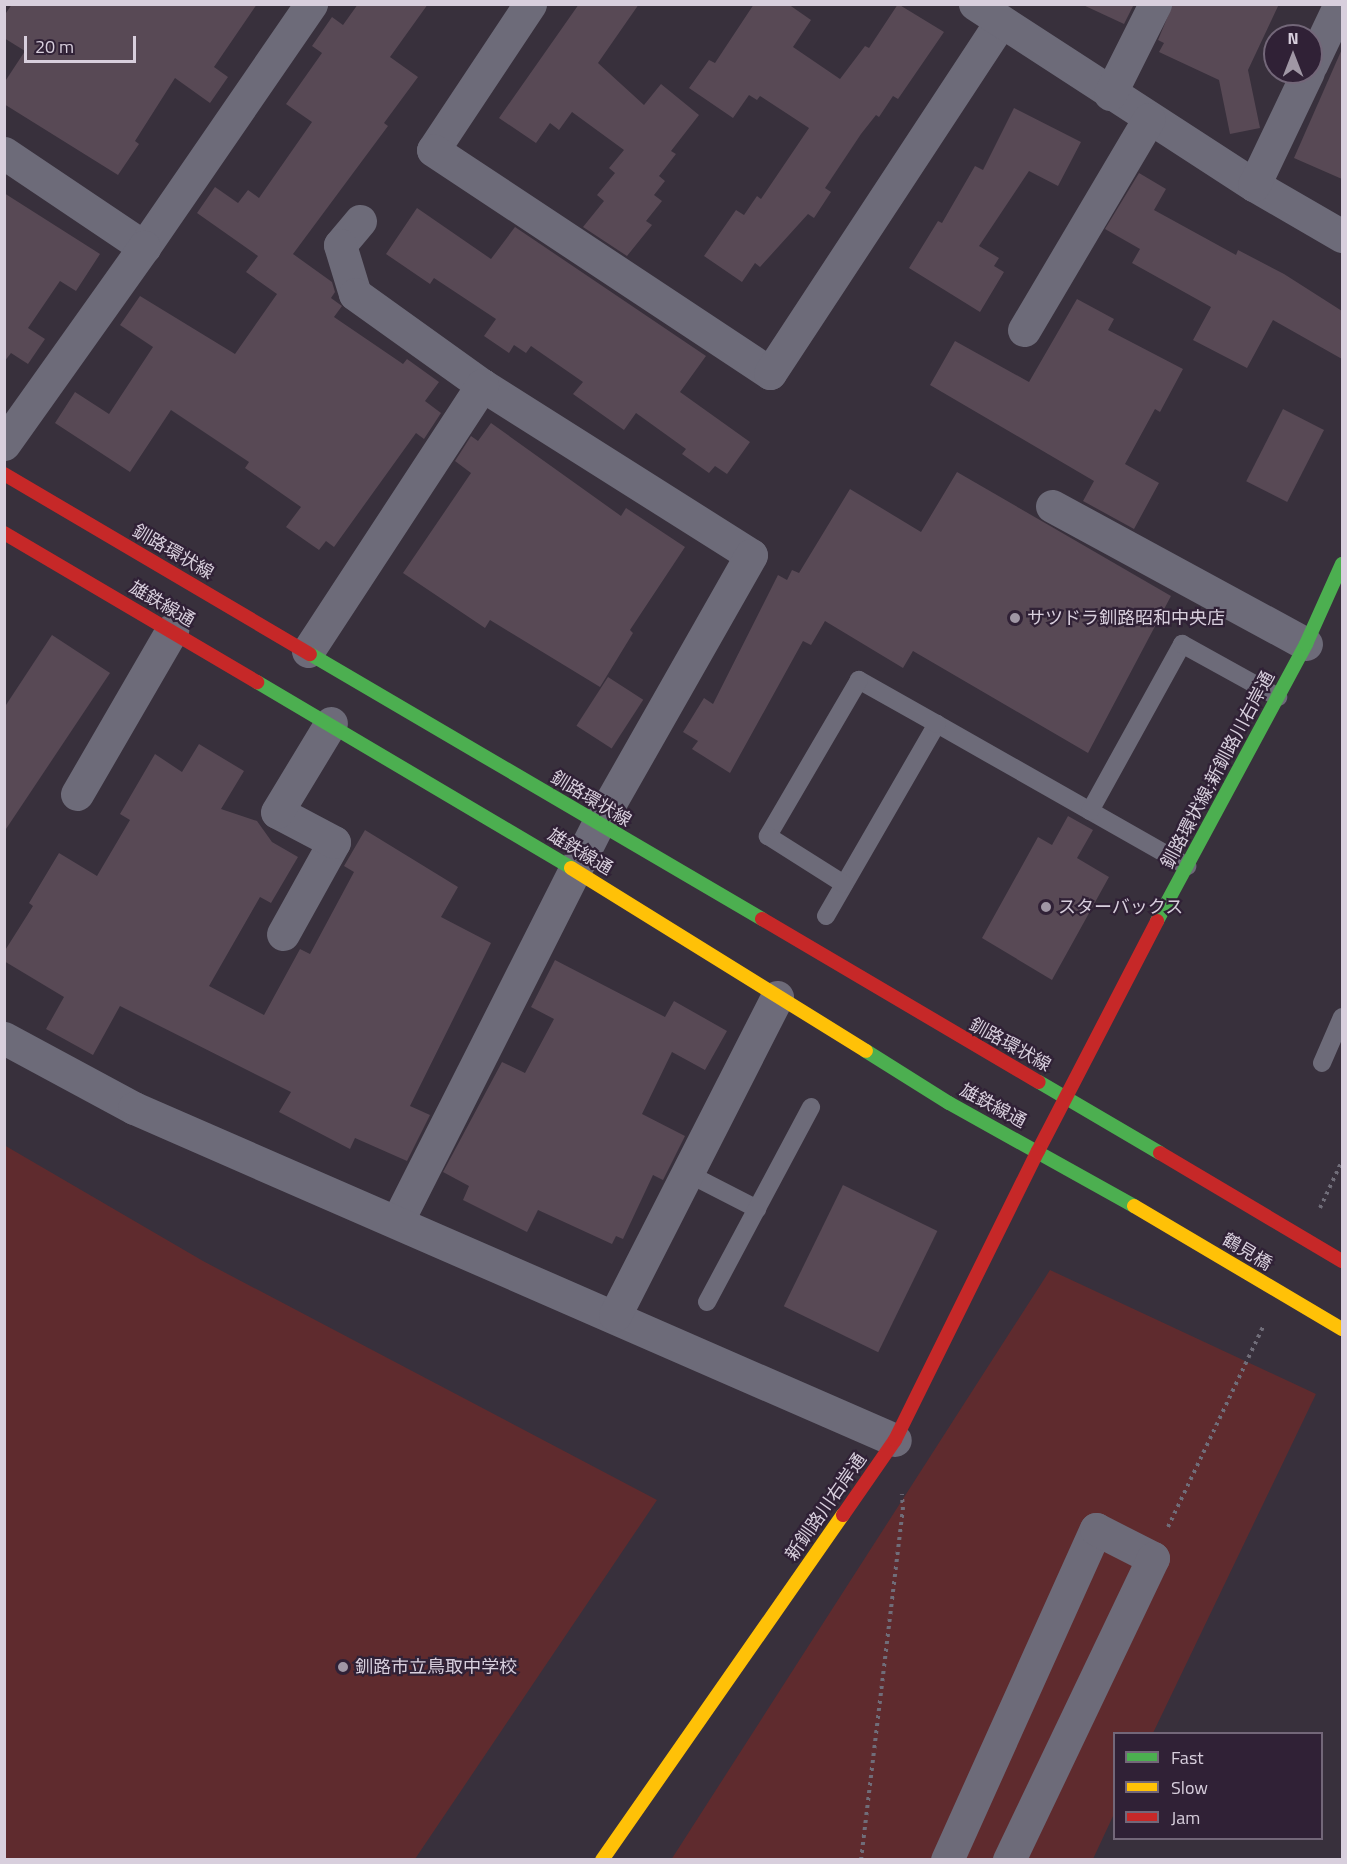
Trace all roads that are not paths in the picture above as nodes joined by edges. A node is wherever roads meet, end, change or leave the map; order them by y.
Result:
1 (311, 4) edge
2 (530, 4) edge
3 (1155, 4) edge
4 (1340, 4) edge
5 (983, 9) edge
6 (1323, 40) edge
7 (1302, 84) edge
8 (1110, 93) junction
9 (1149, 119) junction
10 (4, 153) edge
11 (1254, 185) junction
12 (360, 221) dead end
13 (1342, 236) edge
14 (144, 247) junction
15 (1024, 330) dead end
16 (482, 385) junction
17 (4, 444) edge
18 (4, 474) edge
19 (1052, 506) dead end
20 (4, 532) edge
21 (1342, 564) edge
22 (172, 630) junction
23 (1306, 644) junction
24 (308, 651) junction
25 (1278, 697) junction
26 (331, 723) junction
27 (937, 724) junction
28 (77, 794) dead end
29 (1090, 811) junction
30 (598, 824) junction
31 (1187, 866) junction
32 (575, 870) junction
33 (844, 884) junction
34 (826, 916) dead end
35 (283, 934) dead end
36 (777, 997) junction
37 (1342, 1017) edge
38 (4, 1038) edge
39 (1322, 1063) dead end
40 (1065, 1097) junction
41 (811, 1107) dead end
42 (1038, 1151) junction
43 (687, 1173) junction
44 (1134, 1206) joint
45 (756, 1209) junction
46 (398, 1220) junction
47 (1342, 1261) edge
48 (707, 1302) dead end
49 (615, 1315) junction
50 (1342, 1329) edge
51 (895, 1440) junction
52 (602, 1860) edge
53 (947, 1860) edge
54 (1009, 1860) edge

1 - 14 street
2 - 5 street
3 - 8 street
4 - 6 street
5 - 8 street
7 - 11 street
8 - 9 street
9 - 11 street
9 - 15 street
10 - 14 street
11 - 13 street
12 - 16 street
14 - 17 street
16 - 24 street
16 - 30 street
18 - 24 main road, 釧路環状線
19 - 23 street
20 - 22 main road, 雄鉄線通
21 - 23 main road, 釧路環状線;新釧路川右岸通
22 - 26 main road, 雄鉄線通
22 - 28 street
23 - 25 main road, 釧路環状線;新釧路川右岸通
24 - 30 main road, 釧路環状線
25 - 29 lane
25 - 31 main road, 釧路環状線;新釧路川右岸通
26 - 32 main road, 雄鉄線通
26 - 35 street
27 - 29 lane
27 - 33 lane
27 - 33 lane
29 - 31 lane
30 - 32 street
30 - 40 main road, 釧路環状線
31 - 40 main road, 釧路環状線;新釧路川右岸通
32 - 36 main road, 雄鉄線通
32 - 46 street
33 - 34 lane
36 - 42 main road, 雄鉄線通
36 - 43 street
37 - 39 lane
38 - 46 street
40 - 42 main road, 釧路環状線;新釧路川右岸通
40 - 47 main road, 釧路環状線, bridge
41 - 45 lane
42 - 44 main road, 雄鉄線通
42 - 51 main road, 新釧路川右岸通
43 - 45 lane
43 - 49 street
44 - 50 main road, 鶴見橋, bridge
45 - 48 lane
46 - 49 street
49 - 51 street
51 - 52 main road, 新釧路川右岸通
53 - 54 street

